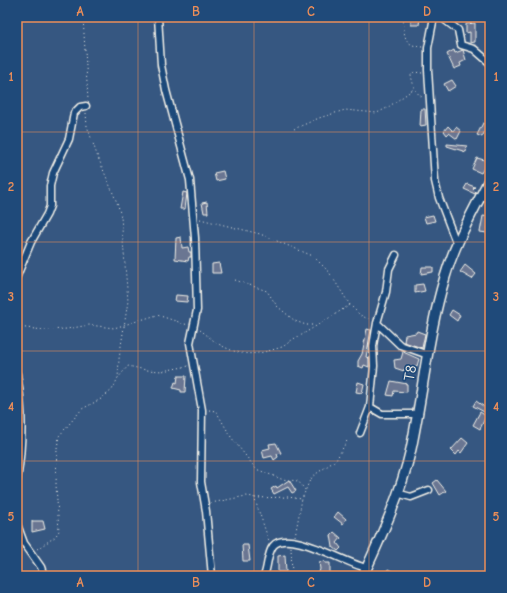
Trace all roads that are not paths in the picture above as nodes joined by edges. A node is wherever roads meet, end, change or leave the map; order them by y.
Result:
1 (158, 17) edge
2 (434, 17) edge
3 (441, 17) edge
4 (490, 63) edge
5 (86, 106) road end
6 (490, 178) edge
7 (456, 245) junction
8 (396, 255) dead end
9 (17, 276) edge
10 (377, 323) junction
11 (428, 355) junction
12 (17, 374) edge
13 (370, 407) junction
14 (417, 414) junction
15 (360, 434) dead end
16 (17, 480) edge
17 (429, 490) dead end
18 (397, 493) junction
19 (17, 524) edge
20 (365, 572) edge
21 (44, 576) edge
22 (212, 576) edge
23 (264, 576) edge

1 - 22 street
2 - 7 street
3 - 4 street
5 - 9 street
6 - 7 street, T8
7 - 11 street, T8
8 - 10 street
10 - 11 street
10 - 13 street
11 - 14 street, T8
12 - 16 street
13 - 14 street
13 - 15 street
14 - 18 street, T8
17 - 18 street
18 - 20 street, T8
19 - 21 street
20 - 23 street

